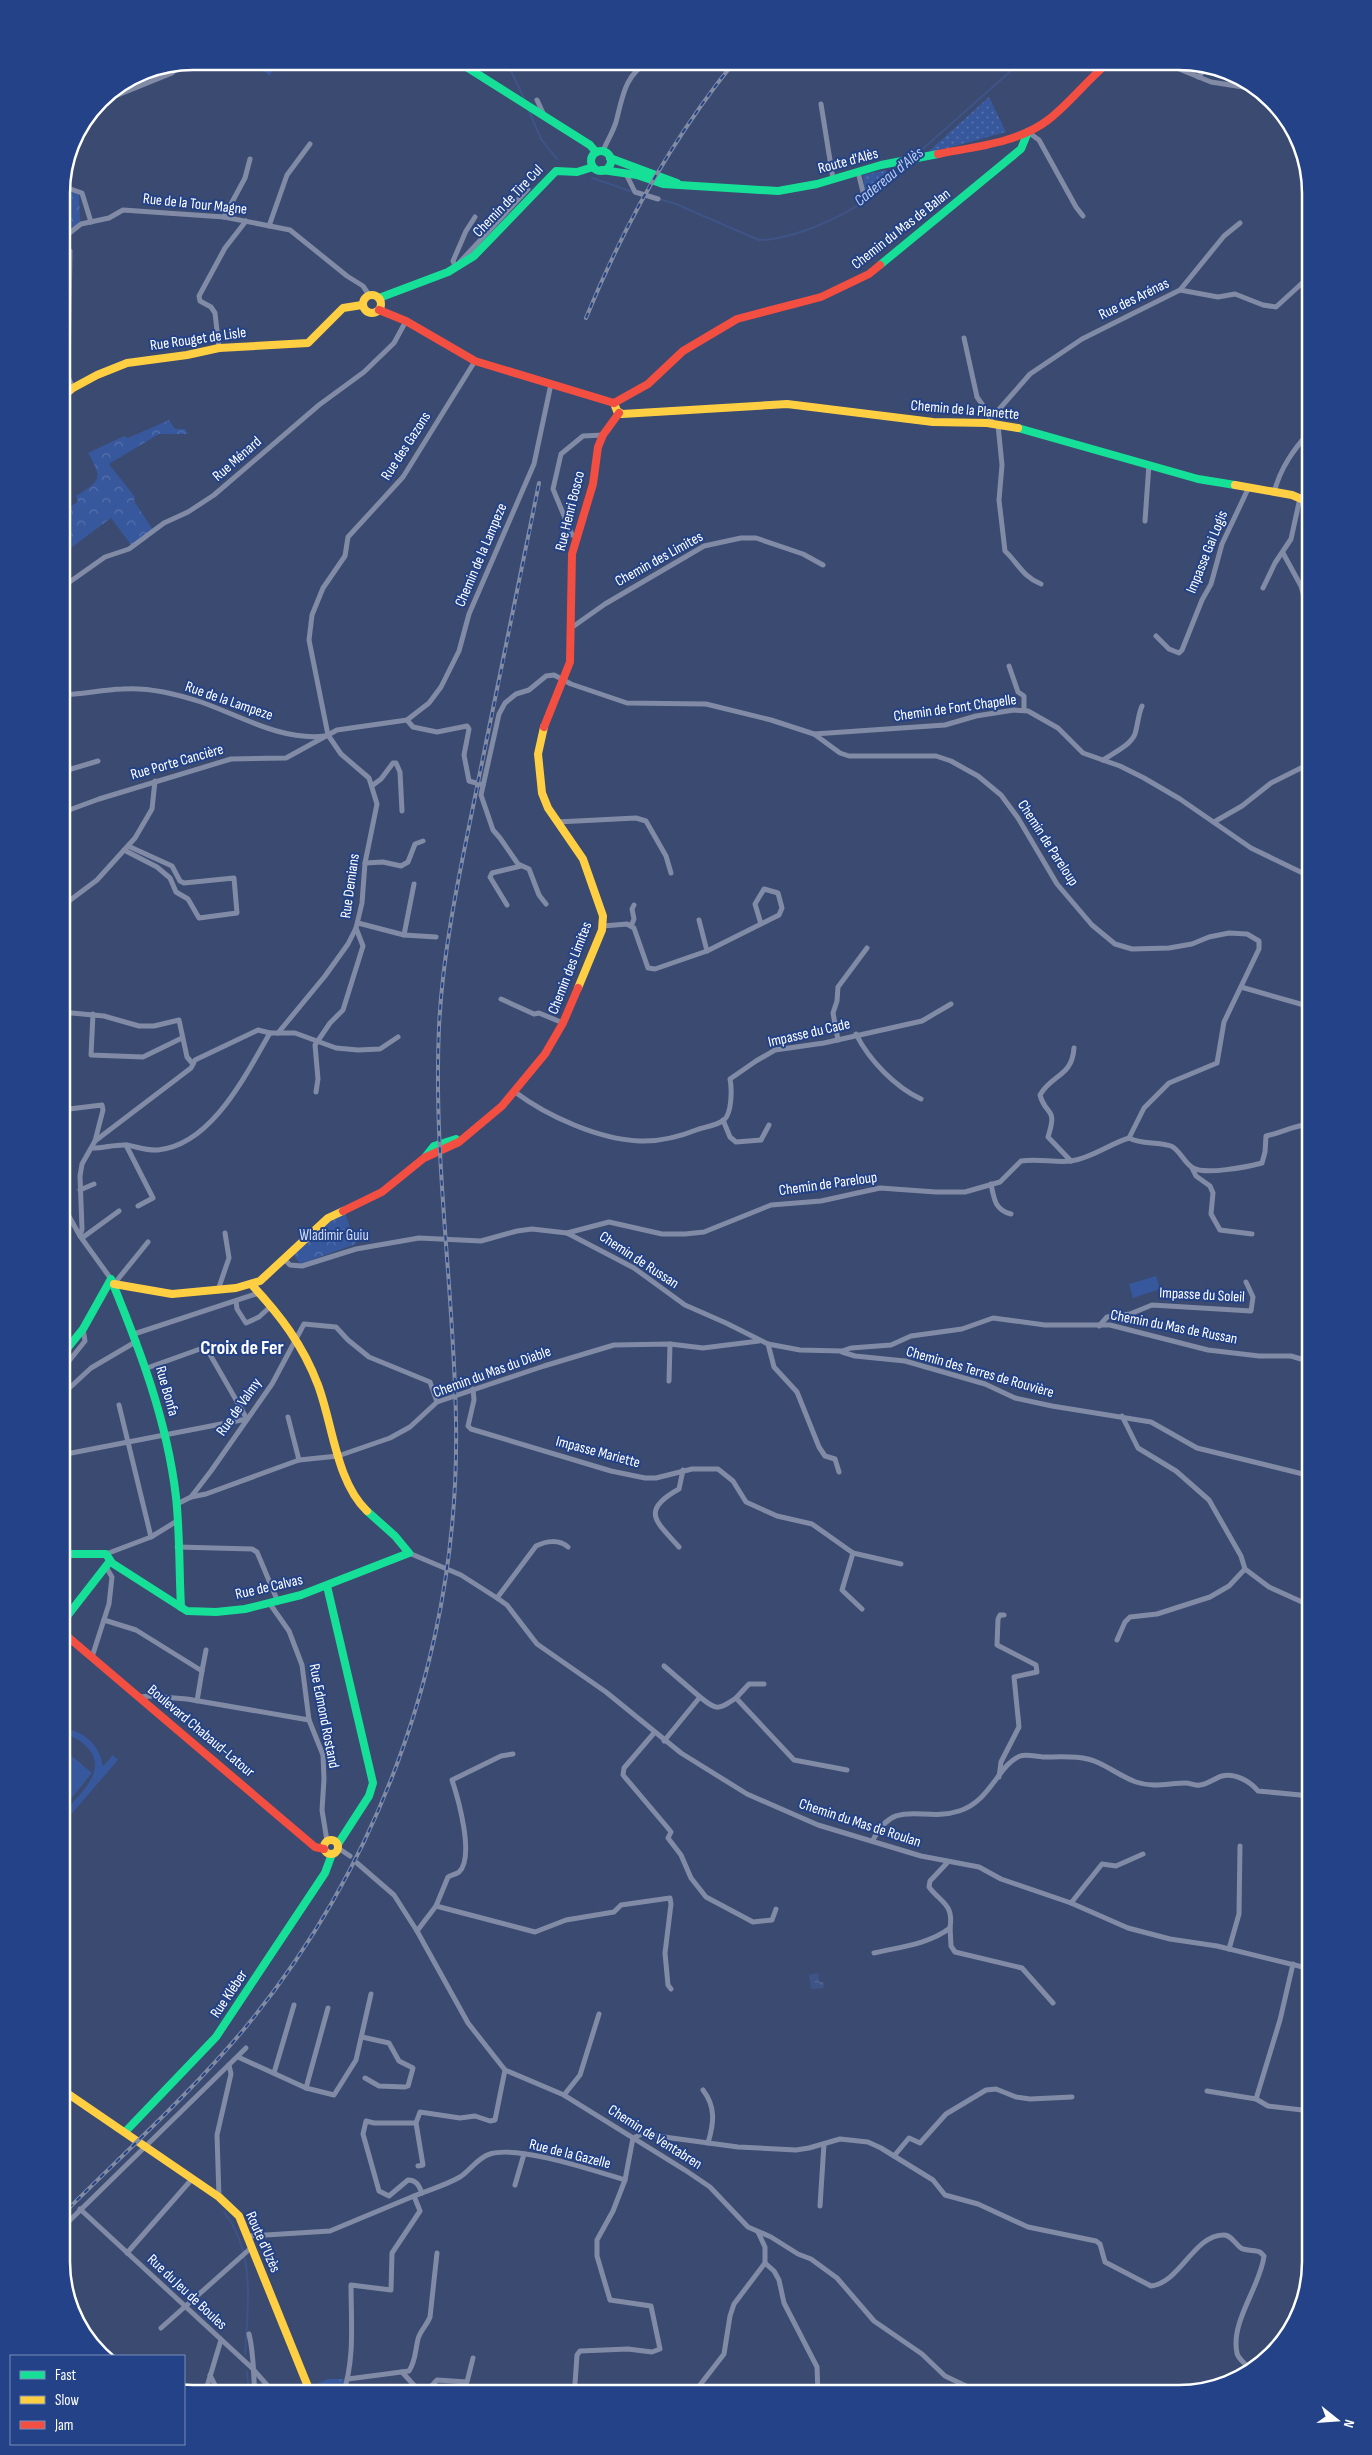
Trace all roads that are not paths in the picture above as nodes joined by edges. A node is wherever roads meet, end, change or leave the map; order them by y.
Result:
1 (471, 70) edge
2 (635, 70) edge
3 (1099, 70) edge
4 (1181, 70) edge
5 (174, 71) edge
6 (1202, 72) edge
7 (1198, 77) junction
8 (1237, 86) edge
9 (117, 96) edge
10 (537, 100) dead end
11 (821, 104) dead end
12 (543, 116) junction
13 (1028, 132) junction
14 (310, 144) dead end
15 (600, 152) junction
16 (610, 158) junction
17 (250, 159) dead end
18 (593, 167) junction
19 (602, 170) junction
20 (858, 172) junction
21 (626, 174) junction
22 (833, 179) junction
23 (684, 185) junction
24 (70, 189) edge
25 (528, 189) dead end
26 (658, 199) dead end
27 (865, 200) dead end
28 (1083, 216) dead end
29 (224, 217) junction
30 (475, 217) dead end
31 (246, 221) junction
32 (92, 222) junction
33 (1240, 222) dead end
34 (269, 226) junction
35 (70, 233) edge
36 (456, 268) junction
37 (1302, 283) edge
38 (1180, 290) junction
39 (369, 295) junction
40 (379, 298) junction
41 (362, 305) junction
42 (379, 310) junction
43 (406, 321) junction
44 (964, 338) dead end
45 (219, 348) junction
46 (475, 361) junction
47 (70, 381) edge
48 (551, 384) junction
49 (73, 388) junction
50 (70, 391) edge
51 (614, 403) junction
52 (619, 413) junction
53 (989, 420) junction
54 (998, 425) junction
55 (602, 435) junction
56 (1302, 440) edge
57 (1149, 464) junction
58 (1248, 489) junction
59 (1274, 492) junction
60 (1300, 498) joint
61 (1145, 521) dead end
62 (576, 537) junction
63 (1283, 553) junction
64 (823, 565) dead end
65 (70, 582) edge
66 (1041, 584) dead end
67 (1263, 588) dead end
68 (1302, 593) edge
69 (571, 628) junction
70 (1156, 636) dead end
71 (1009, 666) dead end
72 (564, 681) junction
73 (70, 694) edge
74 (1142, 706) dead end
75 (1024, 710) junction
76 (407, 720) junction
77 (814, 734) junction
78 (328, 736) junction
79 (1103, 760) junction
80 (98, 761) dead end
81 (1302, 768) edge
82 (70, 770) edge
83 (155, 781) junction
84 (482, 784) junction
85 (373, 785) junction
86 (70, 810) edge
87 (402, 810) dead end
88 (557, 822) junction
89 (1214, 822) junction
90 (422, 841) dead end
91 (126, 848) junction
92 (365, 863) junction
93 (521, 866) junction
94 (671, 873) dead end
95 (1302, 873) edge
96 (414, 884) dead end
97 (70, 900) edge
98 (546, 904) dead end
99 (507, 905) dead end
100 (634, 906) dead end
101 (699, 920) dead end
102 (761, 924) junction
103 (357, 926) junction
104 (603, 926) junction
105 (631, 926) junction
106 (404, 935) junction
107 (436, 937) dead end
108 (867, 948) dead end
109 (707, 951) junction
110 (1241, 987) junction
111 (501, 999) dead end
112 (951, 1004) dead end
113 (1302, 1004) edge
114 (70, 1013) edge
115 (93, 1014) junction
116 (563, 1023) junction
117 (270, 1033) junction
118 (278, 1033) junction
119 (856, 1034) junction
120 (398, 1037) dead end
121 (182, 1038) junction
122 (317, 1040) junction
123 (838, 1040) junction
124 (1074, 1048) dead end
125 (193, 1064) junction
126 (316, 1092) dead end
127 (515, 1092) junction
128 (921, 1099) dead end
129 (70, 1109) edge
130 (723, 1120) junction
131 (769, 1125) dead end
132 (1302, 1125) edge
133 (1129, 1138) junction
134 (94, 1141) junction
135 (126, 1145) junction
136 (93, 1148) junction
137 (1071, 1161) junction
138 (1191, 1167) junction
139 (94, 1184) dead end
140 (991, 1184) junction
141 (80, 1190) junction
142 (138, 1206) dead end
143 (119, 1211) dead end
144 (1011, 1214) dead end
145 (71, 1222) edge
146 (567, 1232) junction
147 (225, 1233) dead end
148 (1252, 1234) dead end
149 (81, 1237) junction
150 (148, 1242) dead end
151 (284, 1260) junction
152 (113, 1282) junction
153 (1246, 1282) dead end
154 (251, 1284) junction
155 (218, 1291) junction
156 (259, 1293) junction
157 (236, 1300) junction
158 (271, 1306) junction
159 (1099, 1326) junction
160 (84, 1329) junction
161 (135, 1337) junction
162 (296, 1339) junction
163 (759, 1341) junction
164 (670, 1344) junction
165 (768, 1344) junction
166 (70, 1345) edge
167 (842, 1352) junction
168 (1302, 1359) edge
169 (70, 1360) edge
170 (147, 1368) junction
171 (669, 1381) dead end
172 (70, 1387) edge
173 (473, 1389) junction
174 (438, 1402) junction
175 (119, 1405) dead end
176 (1122, 1416) junction
177 (288, 1417) dead end
178 (247, 1419) junction
179 (165, 1434) junction
180 (127, 1441) junction
181 (70, 1452) edge
182 (338, 1456) junction
183 (299, 1460) junction
184 (683, 1470) junction
185 (839, 1472) dead end
186 (1302, 1474) edge
187 (191, 1497) junction
188 (177, 1504) junction
189 (177, 1521) junction
190 (151, 1537) junction
191 (177, 1547) junction
192 (568, 1547) dead end
193 (679, 1547) dead end
194 (409, 1552) junction
195 (853, 1553) junction
196 (70, 1555) edge
197 (109, 1561) junction
198 (900, 1564) dead end
199 (1245, 1569) junction
200 (327, 1586) junction
201 (497, 1598) junction
202 (278, 1602) junction
203 (1302, 1603) edge
204 (270, 1604) junction
205 (180, 1606) junction
206 (862, 1609) dead end
207 (70, 1612) edge
208 (1004, 1615) dead end
209 (104, 1620) junction
210 (70, 1639) edge
211 (1117, 1640) dead end
212 (206, 1650) dead end
213 (92, 1657) junction
214 (664, 1666) dead end
215 (202, 1671) junction
216 (764, 1684) dead end
217 (140, 1697) junction
218 (700, 1697) junction
219 (736, 1698) junction
220 (197, 1701) junction
221 (309, 1720) junction
222 (654, 1733) junction
223 (664, 1741) junction
224 (513, 1754) dead end
225 (847, 1770) dead end
226 (999, 1777) junction
227 (1302, 1795) edge
228 (873, 1840) junction
229 (328, 1841) junction
230 (338, 1846) junction
231 (1240, 1846) dead end
232 (324, 1849) junction
233 (332, 1854) junction
234 (1143, 1854) dead end
235 (350, 1856) dead end
236 (357, 1862) dead end
237 (947, 1863) junction
238 (1072, 1903) junction
239 (436, 1906) junction
240 (776, 1909) dead end
241 (950, 1926) junction
242 (417, 1931) junction
243 (1229, 1949) junction
244 (874, 1953) dead end
245 (1293, 1964) junction
246 (1302, 1966) edge
247 (671, 1989) dead end
248 (371, 1994) dead end
249 (1054, 2002) dead end
250 (294, 2005) dead end
251 (328, 2008) dead end
252 (599, 2014) dead end
253 (362, 2037) junction
254 (246, 2048) dead end
255 (238, 2057) junction
256 (229, 2065) junction
257 (505, 2070) junction
258 (274, 2073) junction
259 (365, 2078) dead end
260 (306, 2088) junction
261 (703, 2090) dead end
262 (1207, 2091) dead end
263 (70, 2095) edge
264 (564, 2095) junction
265 (1072, 2097) dead end
266 (1256, 2099) junction
267 (1302, 2110) edge
268 (416, 2123) junction
269 (124, 2132) junction
270 (633, 2138) junction
271 (708, 2143) junction
272 (142, 2144) junction
273 (824, 2144) junction
274 (524, 2154) junction
275 (894, 2156) junction
276 (418, 2166) dead end
277 (192, 2179) junction
278 (625, 2180) junction
279 (515, 2185) dead end
280 (422, 2193) junction
281 (414, 2196) junction
282 (219, 2197) junction
283 (820, 2206) dead end
284 (80, 2209) junction
285 (70, 2220) edge
286 (758, 2232) junction
287 (248, 2236) junction
288 (252, 2247) junction
289 (127, 2253) junction
290 (437, 2253) dead end
291 (765, 2263) junction
292 (184, 2306) junction
293 (161, 2328) dead end
294 (249, 2334) dead end
295 (221, 2340) junction
296 (473, 2358) dead end
297 (1246, 2364) edge
298 (252, 2368) junction
299 (402, 2372) junction
300 (210, 2374) junction
301 (348, 2379) junction
302 (575, 2384) dead end
303 (207, 2385) edge
304 (215, 2385) edge
305 (254, 2385) edge
306 (267, 2385) edge
307 (307, 2385) edge
308 (346, 2385) edge
309 (414, 2385) edge
310 (433, 2385) edge
311 (700, 2385) edge
312 (818, 2385) edge
313 (964, 2385) edge

1 - 12 street
2 - 15 street
3 - 13 street, Route d'Alès
4 - 7 street
5 - 9 street
6 - 7 street
7 - 8 street
10 - 12 street
11 - 22 street
12 - 15 street
13 - 20 street, Route d'Alès
13 - 28 street
13 - 51 street, Chemin du Mas de Balan
14 - 34 street
15 - 16 street
15 - 18 street
16 - 19 street
16 - 23 street, Route d'Alès
17 - 29 street
18 - 19 street
18 - 36 street, Chemin de Tire Cul
19 - 21 street, Route d'Alès
20 - 22 street, Route d'Alès
20 - 27 street
21 - 23 street, Route d'Alès
21 - 26 street
22 - 23 street, Route d'Alès
24 - 32 street
25 - 36 street
29 - 31 street, Rue de la Tour Magne
29 - 32 street, Rue de la Tour Magne
30 - 36 street
31 - 34 street, Rue de la Tour Magne
31 - 45 street
32 - 35 street, Rue de la Tour Magne
33 - 38 street
34 - 39 street, Rue de la Tour Magne
36 - 40 street, Chemin de Tire Cul
37 - 38 street, Rue des Arénas
38 - 53 street, Rue des Arénas
39 - 40 street
39 - 41 street
40 - 42 street
41 - 42 street
41 - 45 street, Rue Rouget de Lisle
42 - 43 street
43 - 46 street
43 - 65 street, Rue Ménard
44 - 53 street
45 - 49 street, Rue Rouget de Lisle
46 - 48 street
46 - 78 street, Rue des Gazons
47 - 49 street
48 - 51 street
48 - 76 street, Chemin de la Lampeze
49 - 50 street, Rue Rouget de Lisle
51 - 52 street
52 - 53 street, Chemin de la Planette
52 - 55 street, Rue Henri Bosco
53 - 54 street, Chemin de la Planette
54 - 57 street, Chemin de la Planette
54 - 66 street
55 - 62 street, Rue Henri Bosco
55 - 62 street
56 - 59 street
57 - 58 street, Chemin de la Planette
57 - 61 street
58 - 59 street, Chemin de la Planette
58 - 70 street, Impasse Gai Logis
59 - 60 street, Chemin de la Planette
60 - 63 street
62 - 69 street, Rue Henri Bosco
63 - 67 street
63 - 68 street
64 - 69 street, Chemin des Limites
69 - 72 street, Rue Henri Bosco
71 - 75 street
72 - 77 street, Chemin de Font Chapelle
72 - 84 street, Chemin de Font Chapelle
72 - 88 street, Chemin des Limites
73 - 78 street, Rue de la Lampeze
74 - 79 street
75 - 77 street, Chemin de Font Chapelle
75 - 79 street, Chemin de Font Chapelle
76 - 78 street
76 - 84 street
77 - 110 street, Chemin de Pareloup
78 - 83 street, Rue Porte Cancière
78 - 85 street
79 - 89 street, Chemin de Font Chapelle
80 - 82 street
81 - 89 street
83 - 86 street, Rue Porte Cancière
83 - 91 street
84 - 93 street, Chemin de Font Chapelle
85 - 87 street
85 - 92 street, Rue Demians
88 - 94 street
88 - 104 street, Chemin des Limites
89 - 95 street, Chemin de Font Chapelle
90 - 92 street
91 - 91 street
91 - 97 street
92 - 103 street, Rue Demians
93 - 98 street
93 - 99 street
96 - 106 street
100 - 105 street
101 - 109 street
102 - 102 street
102 - 109 street
103 - 106 street
103 - 118 street, Rue Demians
103 - 122 street
104 - 105 street
104 - 116 street, Chemin des Limites
105 - 109 street
106 - 107 street
108 - 123 street
110 - 113 street
110 - 133 street, Chemin de Pareloup
111 - 116 street
112 - 119 street, Impasse du Cade
114 - 115 street
115 - 121 street
115 - 121 street
116 - 127 street, Chemin des Limites
117 - 118 street
117 - 125 street
117 - 135 street
118 - 122 street
119 - 123 street, Impasse du Cade
119 - 128 street
120 - 122 street
121 - 125 street
122 - 126 street
123 - 130 street, Impasse du Cade
124 - 137 street
125 - 134 street
127 - 130 street
127 - 151 street, Chemin des Limites
129 - 134 street
130 - 131 street
132 - 138 street
133 - 137 street, Chemin de Pareloup
133 - 138 street
134 - 136 street
135 - 136 street
135 - 142 street
136 - 141 street
137 - 140 street, Chemin de Pareloup
138 - 148 street
139 - 141 street
140 - 144 street
140 - 146 street, Chemin de Pareloup
141 - 149 street
143 - 149 street
145 - 149 street, Rue Bonfa
146 - 151 street, Chemin de Russan
146 - 163 street, Chemin de Russan
147 - 155 street
149 - 152 street, Rue Bonfa
150 - 152 street
151 - 154 street, Chemin des Limites
152 - 155 street
152 - 160 street
152 - 161 street, Rue Bonfa
153 - 159 street, Impasse du Soleil
154 - 155 street
154 - 156 street
156 - 157 street
156 - 158 street
157 - 158 street
157 - 161 street
158 - 162 street
159 - 167 street, Chemin du Mas de Russan
159 - 168 street, Chemin du Mas de Russan
160 - 166 street
160 - 169 street
161 - 170 street, Rue Bonfa
161 - 172 street
162 - 174 street
162 - 178 street, Rue de Valmy
162 - 182 street
163 - 164 street, Chemin du Mas du Diable
163 - 165 street, Chemin de Russan
164 - 171 street
164 - 173 street, Chemin du Mas du Diable
165 - 167 street, Chemin du Mas de Russan
165 - 185 street
167 - 176 street, Chemin des Terres de Rouvière
170 - 178 street
170 - 179 street, Rue Bonfa
173 - 174 street, Chemin du Mas du Diable
173 - 184 street, Impasse Mariette
174 - 182 street, Chemin du Mas du Diable
175 - 180 street
176 - 186 street, Chemin des Terres de Rouvière
176 - 199 street
177 - 183 street
178 - 179 street
178 - 187 street, Rue de Valmy
179 - 180 street
179 - 188 street, Rue Bonfa
180 - 181 street
180 - 190 street
182 - 183 street, Chemin du Mas du Diable
182 - 194 street
183 - 187 street, Chemin du Mas du Diable
184 - 193 street
184 - 195 street, Impasse Mariette
187 - 188 street, Rue de Valmy
188 - 189 street, Rue Bonfa
189 - 190 street
189 - 191 street, Rue Bonfa
190 - 197 street
191 - 202 street
191 - 205 street, Rue Bonfa
192 - 201 street
194 - 200 street, Rue de Calvas
194 - 201 street, Chemin du Mas de Roulan
195 - 198 street, Impasse Mariette
195 - 206 street
196 - 197 street
197 - 205 street, Rue de Calvas
197 - 207 street
197 - 209 street
199 - 203 street
199 - 211 street
200 - 202 street, Rue de Calvas
200 - 230 street, Rue Kléber
201 - 222 street, Chemin du Mas de Roulan
202 - 204 street, Rue de Calvas
204 - 205 street, Rue de Calvas
204 - 221 street, Rue Edmond Rostand
208 - 226 street
209 - 213 street
209 - 215 street
210 - 213 street, Boulevard Chabaud-Latour
212 - 215 street
213 - 217 street, Boulevard Chabaud-Latour
214 - 218 street
215 - 220 street
216 - 219 street
217 - 220 street
217 - 232 street, Boulevard Chabaud-Latour
218 - 219 street
218 - 223 street
219 - 225 street
220 - 221 street
221 - 229 street, Rue Edmond Rostand
222 - 223 street, Chemin du Mas de Roulan
222 - 240 street
223 - 228 street, Chemin du Mas de Roulan
224 - 239 street
226 - 227 street
226 - 228 street
228 - 237 street, Chemin du Mas de Roulan
229 - 230 street
229 - 232 street
230 - 233 street, Rue Kléber
230 - 235 street
231 - 243 street
232 - 233 street
233 - 269 street, Rue Kléber
234 - 238 street
236 - 242 street, Chemin de Ventabren
237 - 238 street, Chemin du Mas de Roulan
237 - 241 street
238 - 243 street, Chemin du Mas de Roulan
239 - 242 street
239 - 247 street
241 - 244 street
241 - 249 street
242 - 257 street, Chemin de Ventabren
243 - 245 street, Chemin du Mas de Roulan
245 - 246 street, Chemin du Mas de Roulan
245 - 266 street
248 - 253 street
250 - 258 street
251 - 260 street
252 - 264 street
253 - 259 street
253 - 260 street
254 - 255 street
255 - 256 street
255 - 258 street
256 - 272 street
256 - 282 street
257 - 264 street, Chemin de Ventabren
257 - 268 street
258 - 260 street
261 - 271 street
262 - 266 street
263 - 269 street, Route d'Uzès
264 - 270 street, Chemin de Ventabren
265 - 275 street
266 - 267 street
268 - 276 street
268 - 280 street
269 - 272 street, Route d'Uzès
270 - 271 street
270 - 278 street
270 - 286 street, Chemin de Ventabren
271 - 273 street
272 - 277 street, Route d'Uzès
272 - 284 street
273 - 275 street
273 - 283 street
274 - 278 street, Rue de la Gazelle
274 - 279 street
274 - 280 street, Rue de la Gazelle
275 - 297 street
277 - 282 street, Route d'Uzès
277 - 289 street
278 - 302 street
280 - 281 street, Rue de la Gazelle
281 - 287 street, Rue de la Gazelle
281 - 301 street
282 - 287 street, Route d'Uzès
284 - 285 street
284 - 289 street, Rue du Jeu de Boules
286 - 291 street
286 - 313 street, Chemin de Ventabren
287 - 288 street, Route d'Uzès
288 - 292 street
288 - 307 street, Route d'Uzès
289 - 292 street, Rue du Jeu de Boules
290 - 299 street
291 - 311 street
291 - 312 street
292 - 293 street
292 - 295 street, Rue du Jeu de Boules
294 - 298 street
295 - 298 street, Rue du Jeu de Boules
295 - 300 street
296 - 310 street
298 - 305 street
298 - 306 street, Rue du Jeu de Boules
299 - 301 street
299 - 309 street
300 - 303 street
300 - 304 street
301 - 308 street

